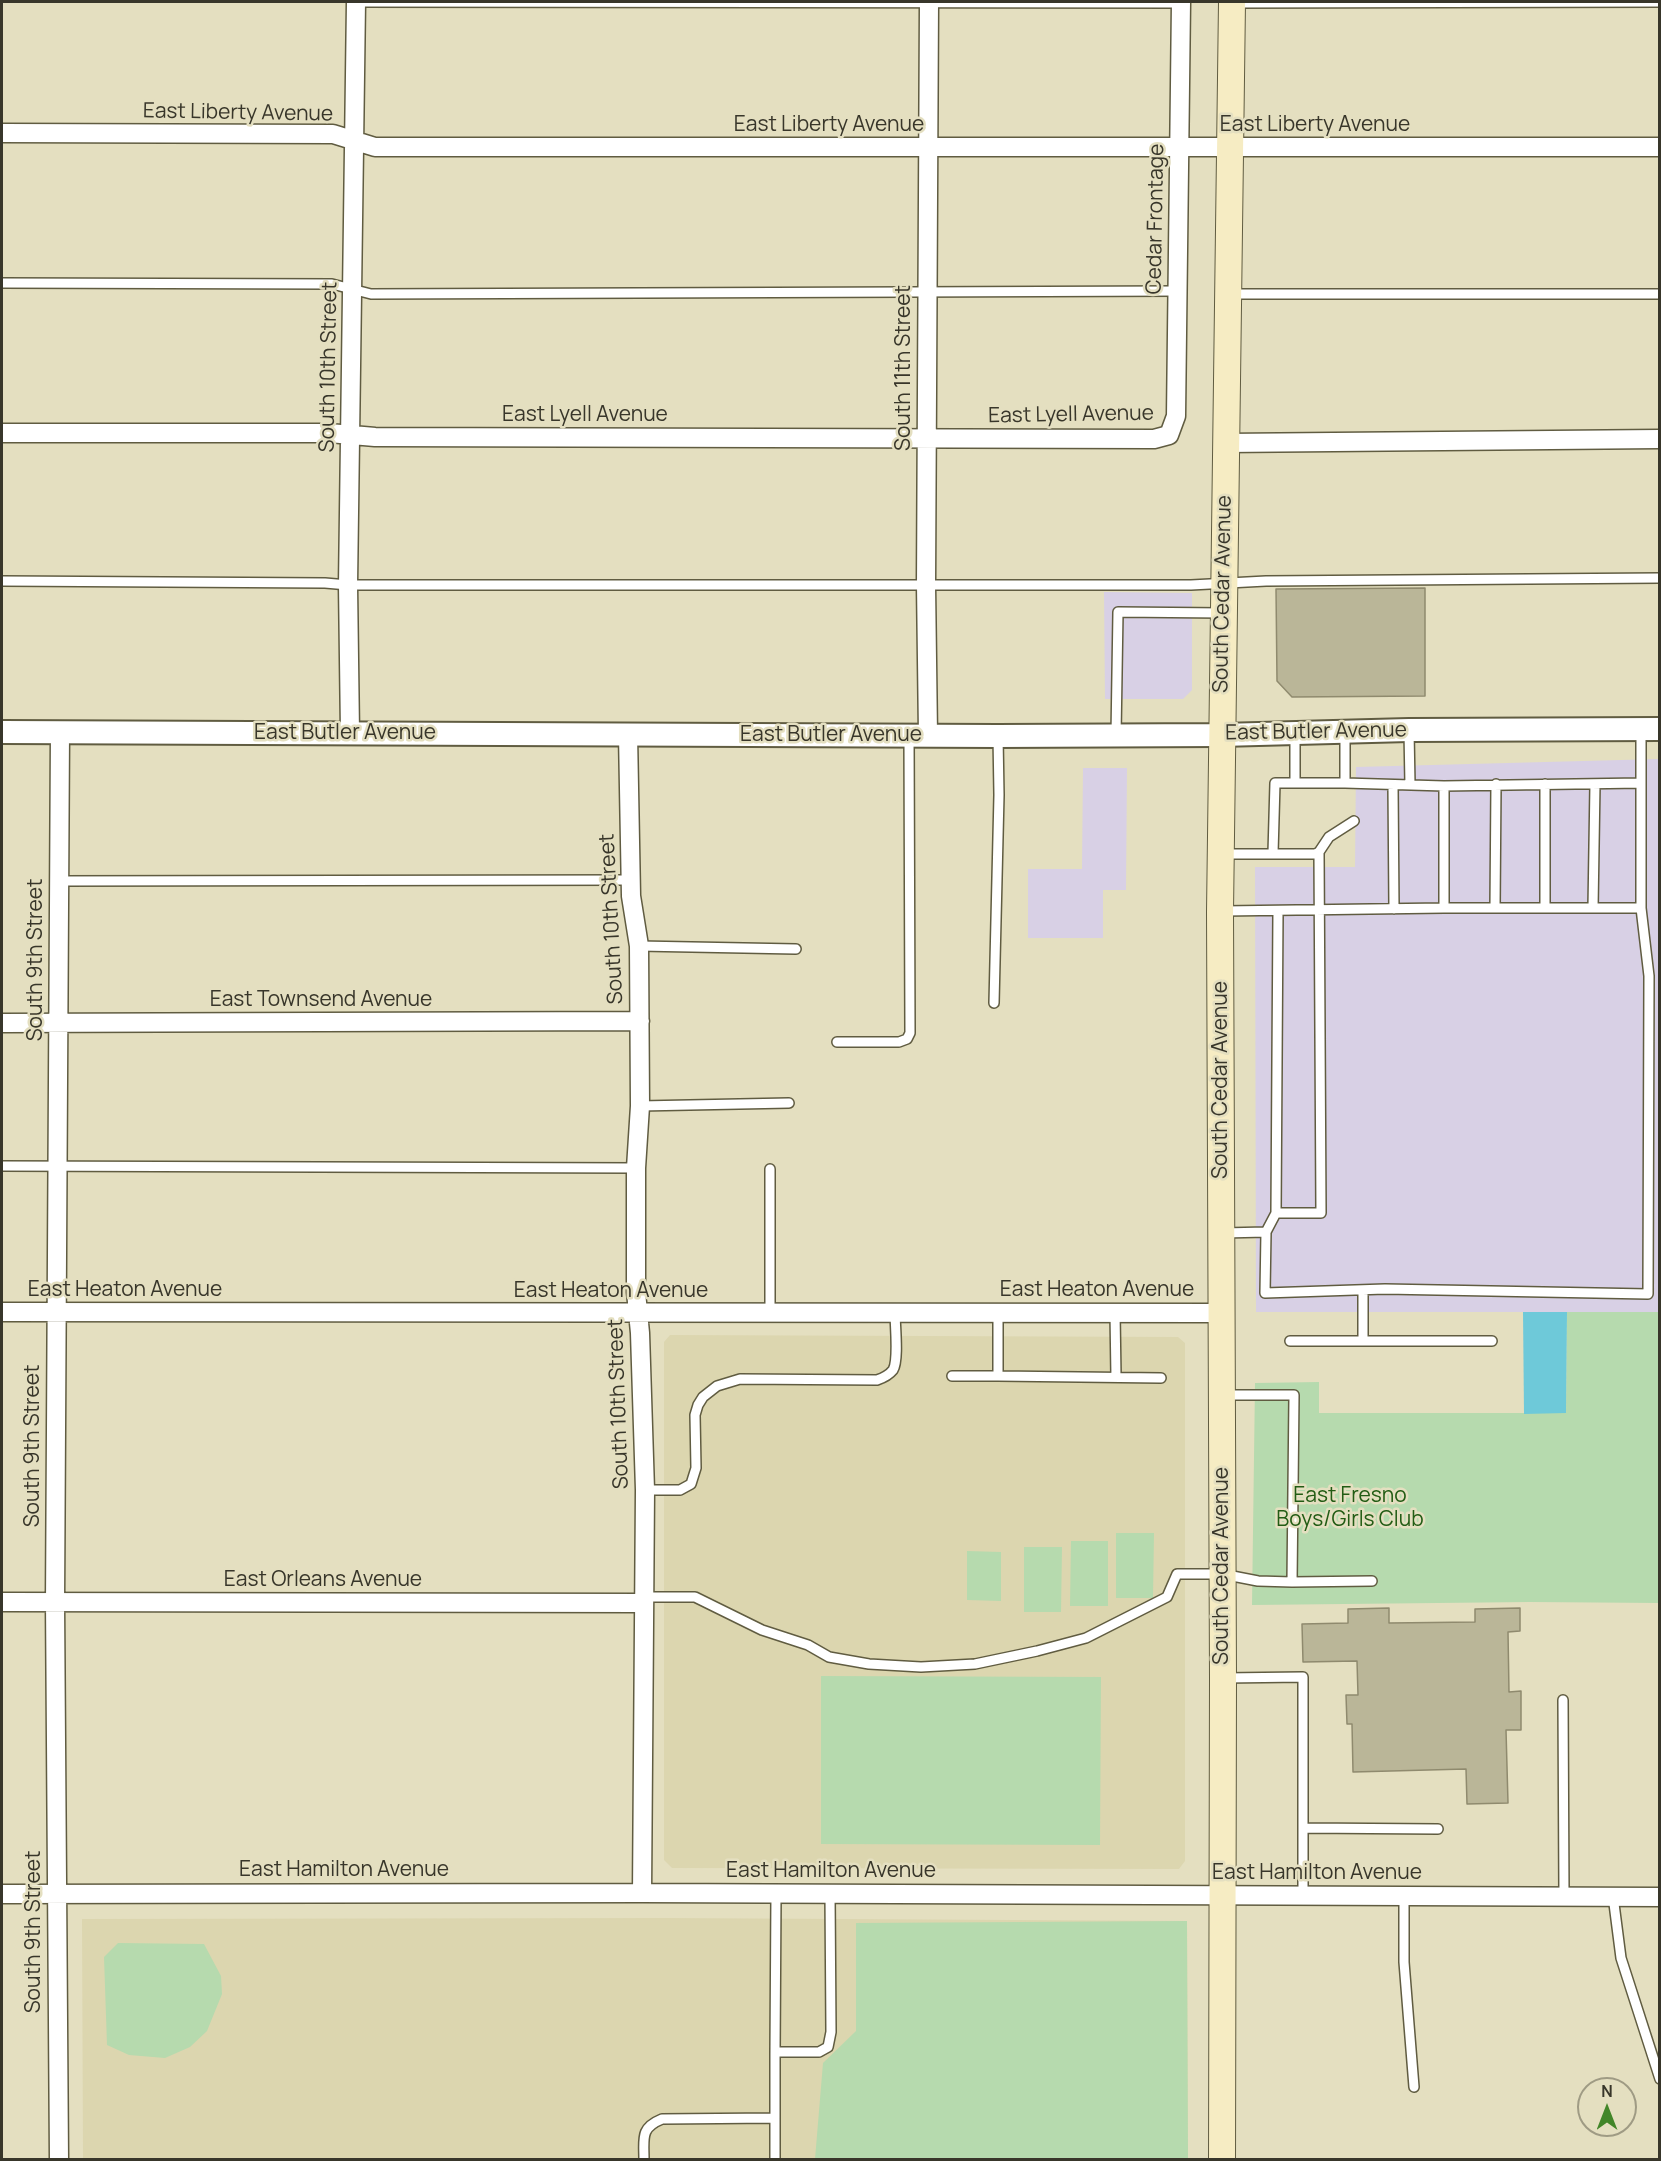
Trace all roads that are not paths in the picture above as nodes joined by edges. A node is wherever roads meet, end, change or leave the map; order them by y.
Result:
1 (356, 2) edge
2 (929, 2) edge
3 (1181, 2) edge
4 (1232, 2) edge
5 (1659, 2) edge
6 (2, 133) edge
7 (353, 142) junction
8 (1659, 147) edge
9 (928, 148) junction
10 (1179, 148) junction
11 (1230, 148) junction
12 (2, 283) edge
13 (352, 290) junction
14 (1178, 291) junction
15 (927, 293) junction
16 (1228, 294) junction
17 (1659, 294) edge
18 (2, 433) edge
19 (350, 435) junction
20 (1169, 435) joint
21 (926, 438) junction
22 (1659, 439) edge
23 (1225, 443) junction
24 (1659, 578) edge
25 (2, 580) edge
26 (1223, 584) junction
27 (348, 585) junction
28 (926, 585) junction
29 (1223, 613) junction
30 (1650, 729) edge
31 (1409, 730) junction
32 (1345, 731) junction
33 (2, 732) edge
34 (60, 732) junction
35 (1295, 732) junction
36 (350, 733) junction
37 (628, 734) junction
38 (918, 735) junction
39 (1116, 735) junction
40 (1221, 735) junction
41 (998, 736) junction
42 (1295, 783) junction
43 (1345, 783) junction
44 (1641, 783) junction
45 (1496, 784) junction
46 (1545, 784) junction
47 (1595, 784) junction
48 (1393, 785) junction
49 (1410, 785) junction
50 (1444, 786) junction
51 (1354, 821) dead end
52 (1319, 852) junction
53 (1273, 853) junction
54 (1220, 855) junction
55 (630, 880) junction
56 (59, 881) junction
57 (1444, 908) junction
58 (1495, 908) junction
59 (1545, 908) junction
60 (1593, 908) junction
61 (1641, 908) junction
62 (1394, 909) junction
63 (1278, 910) junction
64 (1320, 910) junction
65 (1220, 912) junction
66 (639, 946) junction
67 (796, 949) dead end
68 (994, 1003) dead end
69 (640, 1021) junction
70 (2, 1023) edge
71 (59, 1024) junction
72 (837, 1042) dead end
73 (789, 1103) dead end
74 (640, 1106) junction
75 (2, 1166) edge
76 (57, 1166) junction
77 (636, 1168) junction
78 (770, 1169) dead end
79 (1276, 1214) junction
80 (1266, 1232) junction
81 (1221, 1233) junction
82 (1363, 1290) junction
83 (2, 1312) edge
84 (56, 1312) junction
85 (770, 1312) junction
86 (895, 1312) junction
87 (998, 1312) junction
88 (638, 1313) junction
89 (1115, 1313) junction
90 (1221, 1313) junction
91 (1363, 1340) junction
92 (1290, 1341) dead end
93 (1492, 1341) dead end
94 (952, 1376) dead end
95 (998, 1376) junction
96 (1116, 1377) junction
97 (1161, 1378) dead end
98 (1221, 1395) junction
99 (645, 1490) junction
100 (1222, 1574) junction
101 (1372, 1581) dead end
102 (1292, 1582) junction
103 (644, 1600) junction
104 (2, 1602) edge
105 (55, 1602) junction
106 (1223, 1678) junction
107 (1563, 1700) dead end
108 (1303, 1828) junction
109 (1438, 1829) dead end
110 (56, 1893) junction
111 (642, 1893) junction
112 (2, 1894) edge
113 (776, 1894) junction
114 (830, 1894) junction
115 (1221, 1894) junction
116 (1304, 1895) junction
117 (1404, 1896) junction
118 (1564, 1896) junction
119 (1613, 1896) junction
120 (1659, 1897) edge
121 (775, 2052) junction
122 (1659, 2079) edge
123 (1414, 2087) dead end
124 (775, 2118) junction
125 (59, 2160) edge
126 (644, 2160) edge
127 (775, 2160) edge
128 (1222, 2160) edge

1 - 2 lane
1 - 7 street, South 10th Street
2 - 3 lane
2 - 9 street, South 11th Street
3 - 10 street, Cedar Frontage
4 - 5 lane
4 - 11 main road, South Cedar Avenue
6 - 7 street, East Liberty Avenue
7 - 9 street, East Liberty Avenue
7 - 13 street, South 10th Street
8 - 11 street, East Liberty Avenue
9 - 10 street, East Liberty Avenue
9 - 15 street, South 11th Street
10 - 11 street, East Liberty Avenue
10 - 14 street, Cedar Frontage
11 - 16 main road, South Cedar Avenue
12 - 13 lane
13 - 15 lane
13 - 19 street, South 10th Street
14 - 15 lane
14 - 20 street, Cedar Frontage
15 - 21 street, South 11th Street
16 - 17 lane
16 - 23 main road, South Cedar Avenue
18 - 19 street, East Lyell Avenue
19 - 21 street, East Lyell Avenue
19 - 27 street, South 10th Street
20 - 21 street, East Lyell Avenue
21 - 28 street, South 11th Street
22 - 23 street
23 - 26 main road, South Cedar Avenue
24 - 26 lane
25 - 27 lane
26 - 28 lane
26 - 29 main road, South Cedar Avenue
27 - 28 lane
27 - 36 street, South 10th Street
28 - 38 street, South 11th Street
29 - 39 lane
29 - 40 main road, South Cedar Avenue
30 - 31 street, East Butler Avenue
30 - 44 lane
31 - 32 street, East Butler Avenue
31 - 49 lane
32 - 35 street, East Butler Avenue
32 - 43 lane
33 - 34 street, East Butler Avenue
34 - 36 street, East Butler Avenue
34 - 56 street, South 9th Street
35 - 40 street, East Butler Avenue
35 - 42 lane
36 - 37 street, East Butler Avenue
37 - 38 street, East Butler Avenue
37 - 55 street, South 10th Street
38 - 41 street, East Butler Avenue
38 - 72 lane
39 - 40 street, East Butler Avenue
39 - 41 street, East Butler Avenue
40 - 54 main road, South Cedar Avenue
41 - 68 lane
42 - 43 lane
42 - 53 lane
43 - 48 lane
44 - 47 lane
44 - 61 lane
45 - 46 lane
45 - 50 lane
45 - 58 lane
46 - 47 lane
46 - 59 lane
47 - 60 lane
48 - 49 lane
48 - 62 lane
49 - 50 lane
50 - 57 lane
51 - 52 lane
52 - 53 lane
52 - 64 lane
53 - 54 lane
54 - 65 main road, South Cedar Avenue
55 - 56 lane
55 - 66 street, South 10th Street
56 - 71 street, South 9th Street
57 - 58 lane
57 - 62 lane
58 - 59 lane
59 - 60 lane
60 - 61 lane
61 - 82 lane
62 - 64 lane
63 - 64 lane
63 - 65 lane
63 - 79 lane
64 - 79 lane
65 - 81 main road, South Cedar Avenue
66 - 67 lane
66 - 69 street, South 10th Street
69 - 71 street, East Townsend Avenue
69 - 74 street, South 10th Street
70 - 71 street, East Townsend Avenue
71 - 76 street, South 9th Street
73 - 74 lane
74 - 77 street, South 10th Street
75 - 76 lane
76 - 77 lane
76 - 84 street, South 9th Street
77 - 88 street, South 10th Street
78 - 85 lane
79 - 80 lane
80 - 81 lane
80 - 82 lane
81 - 90 main road, South Cedar Avenue
82 - 91 lane
83 - 84 street, East Heaton Avenue
84 - 88 street, East Heaton Avenue
84 - 105 street, South 9th Street
85 - 86 street, East Heaton Avenue
85 - 88 street, East Heaton Avenue
86 - 87 street, East Heaton Avenue
86 - 99 lane
87 - 89 street, East Heaton Avenue
87 - 95 lane
88 - 99 street, South 10th Street
89 - 90 street, East Heaton Avenue
89 - 96 lane
90 - 98 main road, South Cedar Avenue
91 - 92 lane
91 - 93 lane
94 - 95 lane
95 - 96 lane
96 - 97 lane
98 - 100 main road, South Cedar Avenue
98 - 102 lane
99 - 103 street, South 10th Street
100 - 102 lane
100 - 103 lane
100 - 106 main road, South Cedar Avenue
101 - 102 lane
103 - 105 street, East Orleans Avenue
103 - 111 street, South 10th Street
104 - 105 street, East Orleans Avenue
105 - 110 street, South 9th Street
106 - 108 lane
106 - 115 main road, South Cedar Avenue
107 - 118 lane
108 - 109 lane
108 - 116 lane
110 - 111 street, East Hamilton Avenue
110 - 112 street, East Hamilton Avenue
110 - 125 street, South 9th Street
111 - 113 street, East Hamilton Avenue
113 - 114 street, East Hamilton Avenue
113 - 121 lane
114 - 115 street, East Hamilton Avenue
114 - 121 lane
115 - 116 street, East Hamilton Avenue
115 - 128 main road, South Cedar Avenue
116 - 117 street, East Hamilton Avenue
117 - 118 street, East Hamilton Avenue
117 - 123 lane
118 - 119 street, East Hamilton Avenue
119 - 120 street, East Hamilton Avenue
119 - 122 lane
121 - 124 lane
124 - 126 lane
124 - 127 lane

